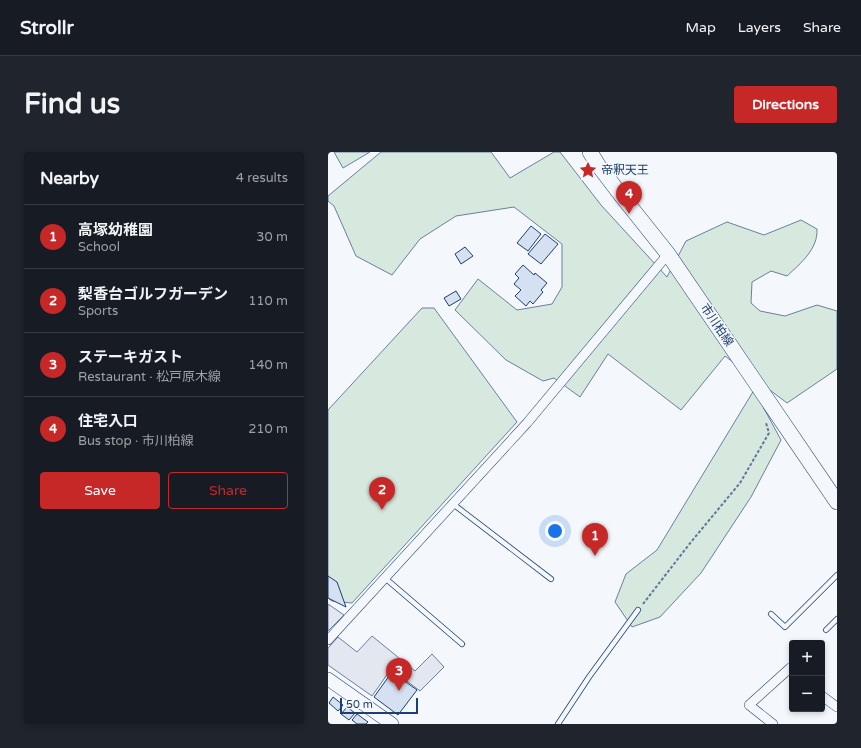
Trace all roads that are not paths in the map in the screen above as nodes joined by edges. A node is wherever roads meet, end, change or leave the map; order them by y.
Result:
1 (590, 152) edge
2 (668, 254) junction
3 (835, 494) edge
4 (453, 504) junction
5 (836, 577) edge
6 (385, 578) junction
7 (551, 579) dead end
8 (638, 610) road end
9 (771, 614) dead end
10 (837, 619) edge
11 (826, 630) dead end
12 (328, 640) edge
13 (462, 644) dead end
14 (789, 669) edge
15 (328, 679) edge
16 (825, 698) edge
17 (837, 707) edge
18 (392, 724) edge
19 (558, 724) edge
20 (773, 724) edge

1 - 2 main road, 市川柏線
2 - 3 main road, 市川柏線
2 - 4 street
4 - 6 street
4 - 7 lane
5 - 9 lane
6 - 12 street
6 - 13 lane
8 - 19 lane
10 - 11 lane
14 - 20 street
15 - 18 main road
16 - 17 street

